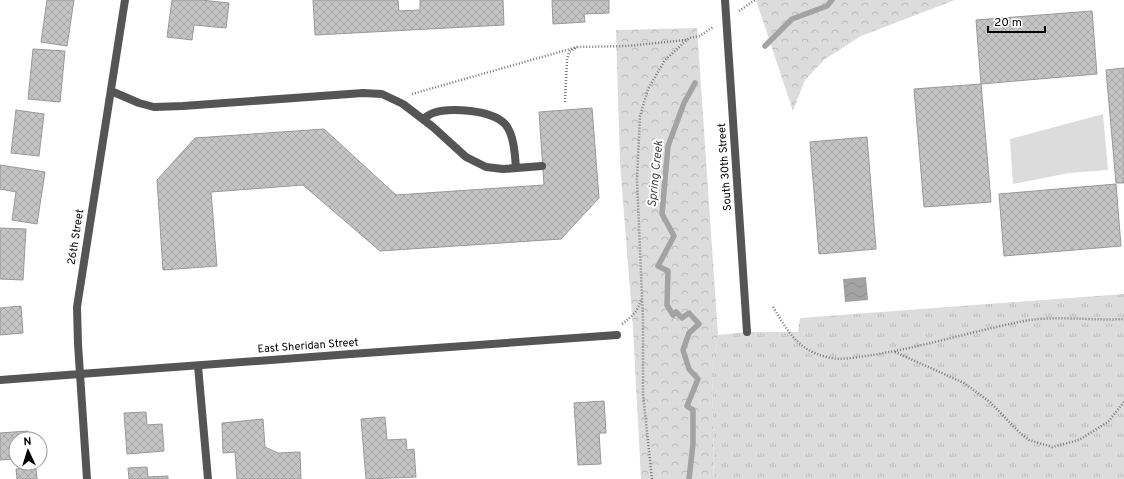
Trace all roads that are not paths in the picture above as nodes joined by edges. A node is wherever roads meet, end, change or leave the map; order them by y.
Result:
1 (125, 0) edge
2 (725, 0) edge
3 (111, 91) junction
4 (422, 119) junction
5 (542, 166) dead end
6 (516, 168) junction
7 (747, 332) dead end
8 (617, 335) road end
9 (198, 366) junction
10 (80, 374) junction
11 (0, 380) edge
12 (87, 479) edge
13 (208, 479) edge

1 - 3 street, 26th Street
2 - 7 street, South 30th Street
3 - 4 street
3 - 10 street, 26th Street
4 - 6 street
4 - 6 street
5 - 6 street
8 - 9 street, East Sheridan Street
9 - 10 street, East Sheridan Street
9 - 13 street
10 - 11 street, East Sheridan Street
10 - 12 street, 26th Street

